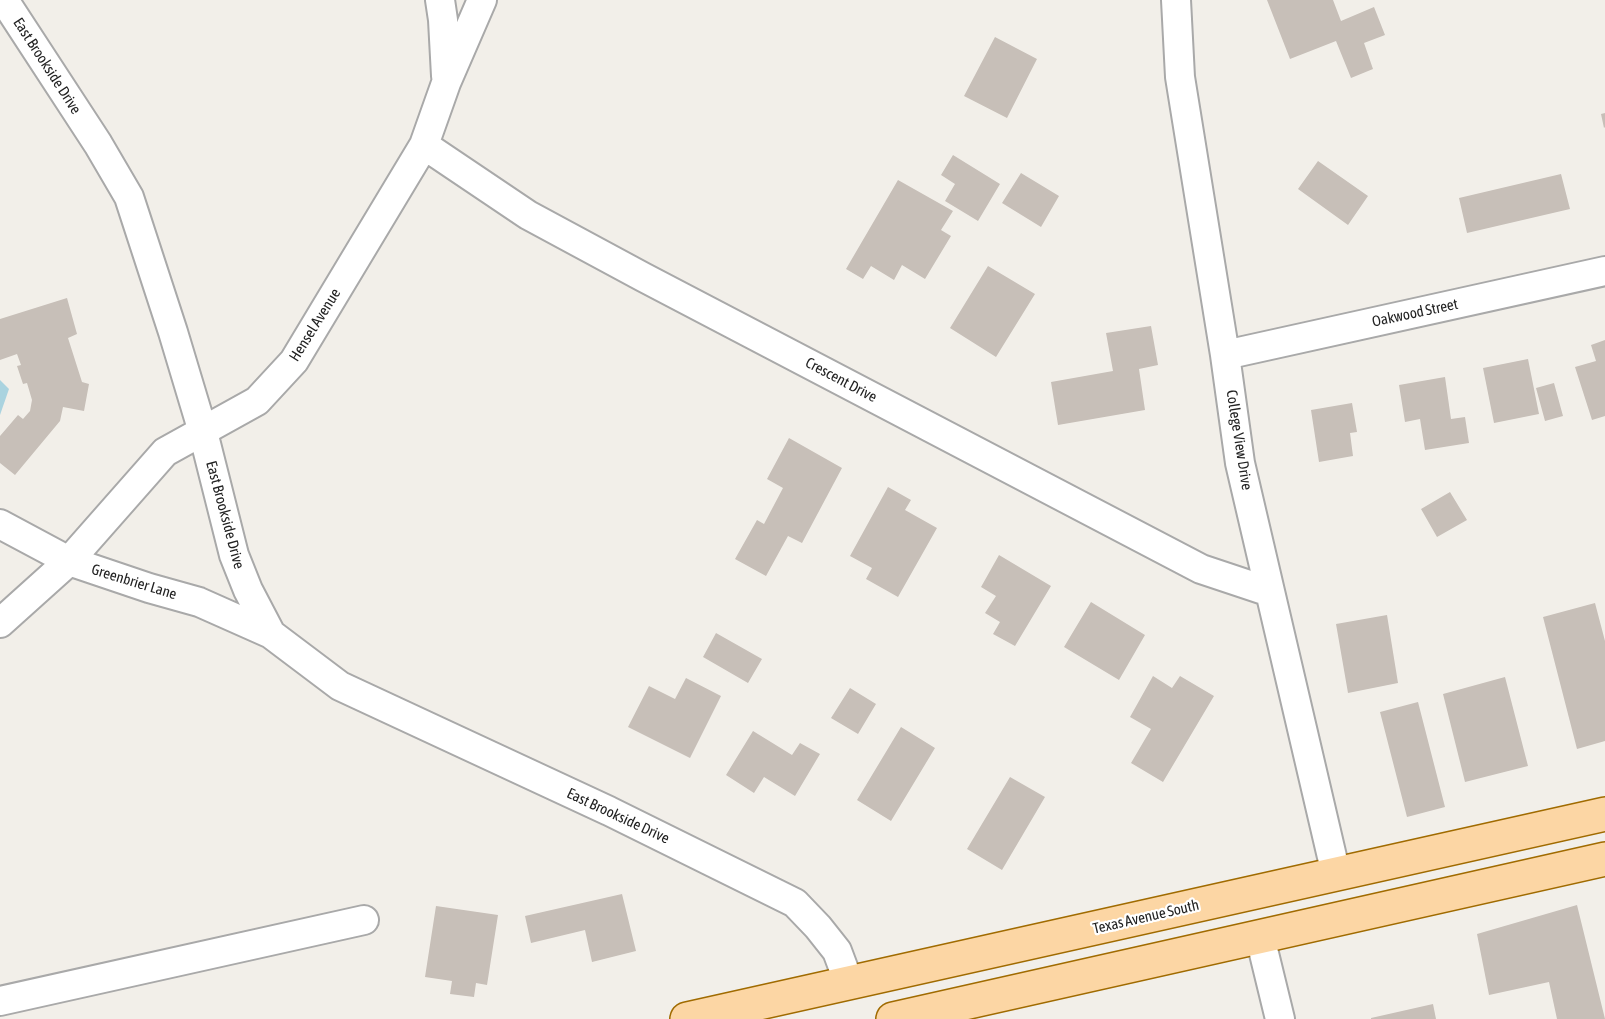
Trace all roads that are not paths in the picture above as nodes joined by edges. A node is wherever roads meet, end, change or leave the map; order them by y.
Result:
1 (4, 0) edge
2 (440, 0) edge
3 (482, 0) edge
4 (1176, 0) edge
5 (446, 82) junction
6 (424, 145) junction
7 (1605, 271) edge
8 (1225, 354) junction
9 (203, 432) junction
10 (0, 524) edge
11 (69, 561) junction
12 (1270, 592) junction
13 (0, 623) edge
14 (271, 634) junction
15 (1605, 814) edge
16 (1605, 859) edge
17 (1336, 874) junction
18 (1161, 914) junction
19 (364, 920) dead end
20 (1260, 937) junction
21 (849, 983) junction
22 (0, 1001) edge
23 (899, 1018) edge
24 (687, 1019) edge
25 (1280, 1019) edge

1 - 9 street, East Brookside Drive
2 - 5 street
3 - 5 street, Hensel Avenue
4 - 8 street, College View Drive
5 - 6 street, Hensel Avenue
6 - 9 street, Hensel Avenue
6 - 12 street, Crescent Drive
7 - 8 street, Oakwood Street
8 - 12 street, College View Drive
9 - 11 street, Hensel Avenue
9 - 14 street, East Brookside Drive
10 - 11 street, Greenbrier Lane
11 - 13 street, Hensel Avenue
11 - 14 street, Greenbrier Lane
12 - 17 street, College View Drive
14 - 21 street, East Brookside Drive
15 - 17 main road, Texas Avenue South
16 - 20 main road
17 - 18 main road, Texas Avenue South
18 - 21 main road, Texas Avenue South
18 - 23 main road
19 - 22 street
20 - 23 main road
20 - 25 street
21 - 24 main road, Texas Avenue South

